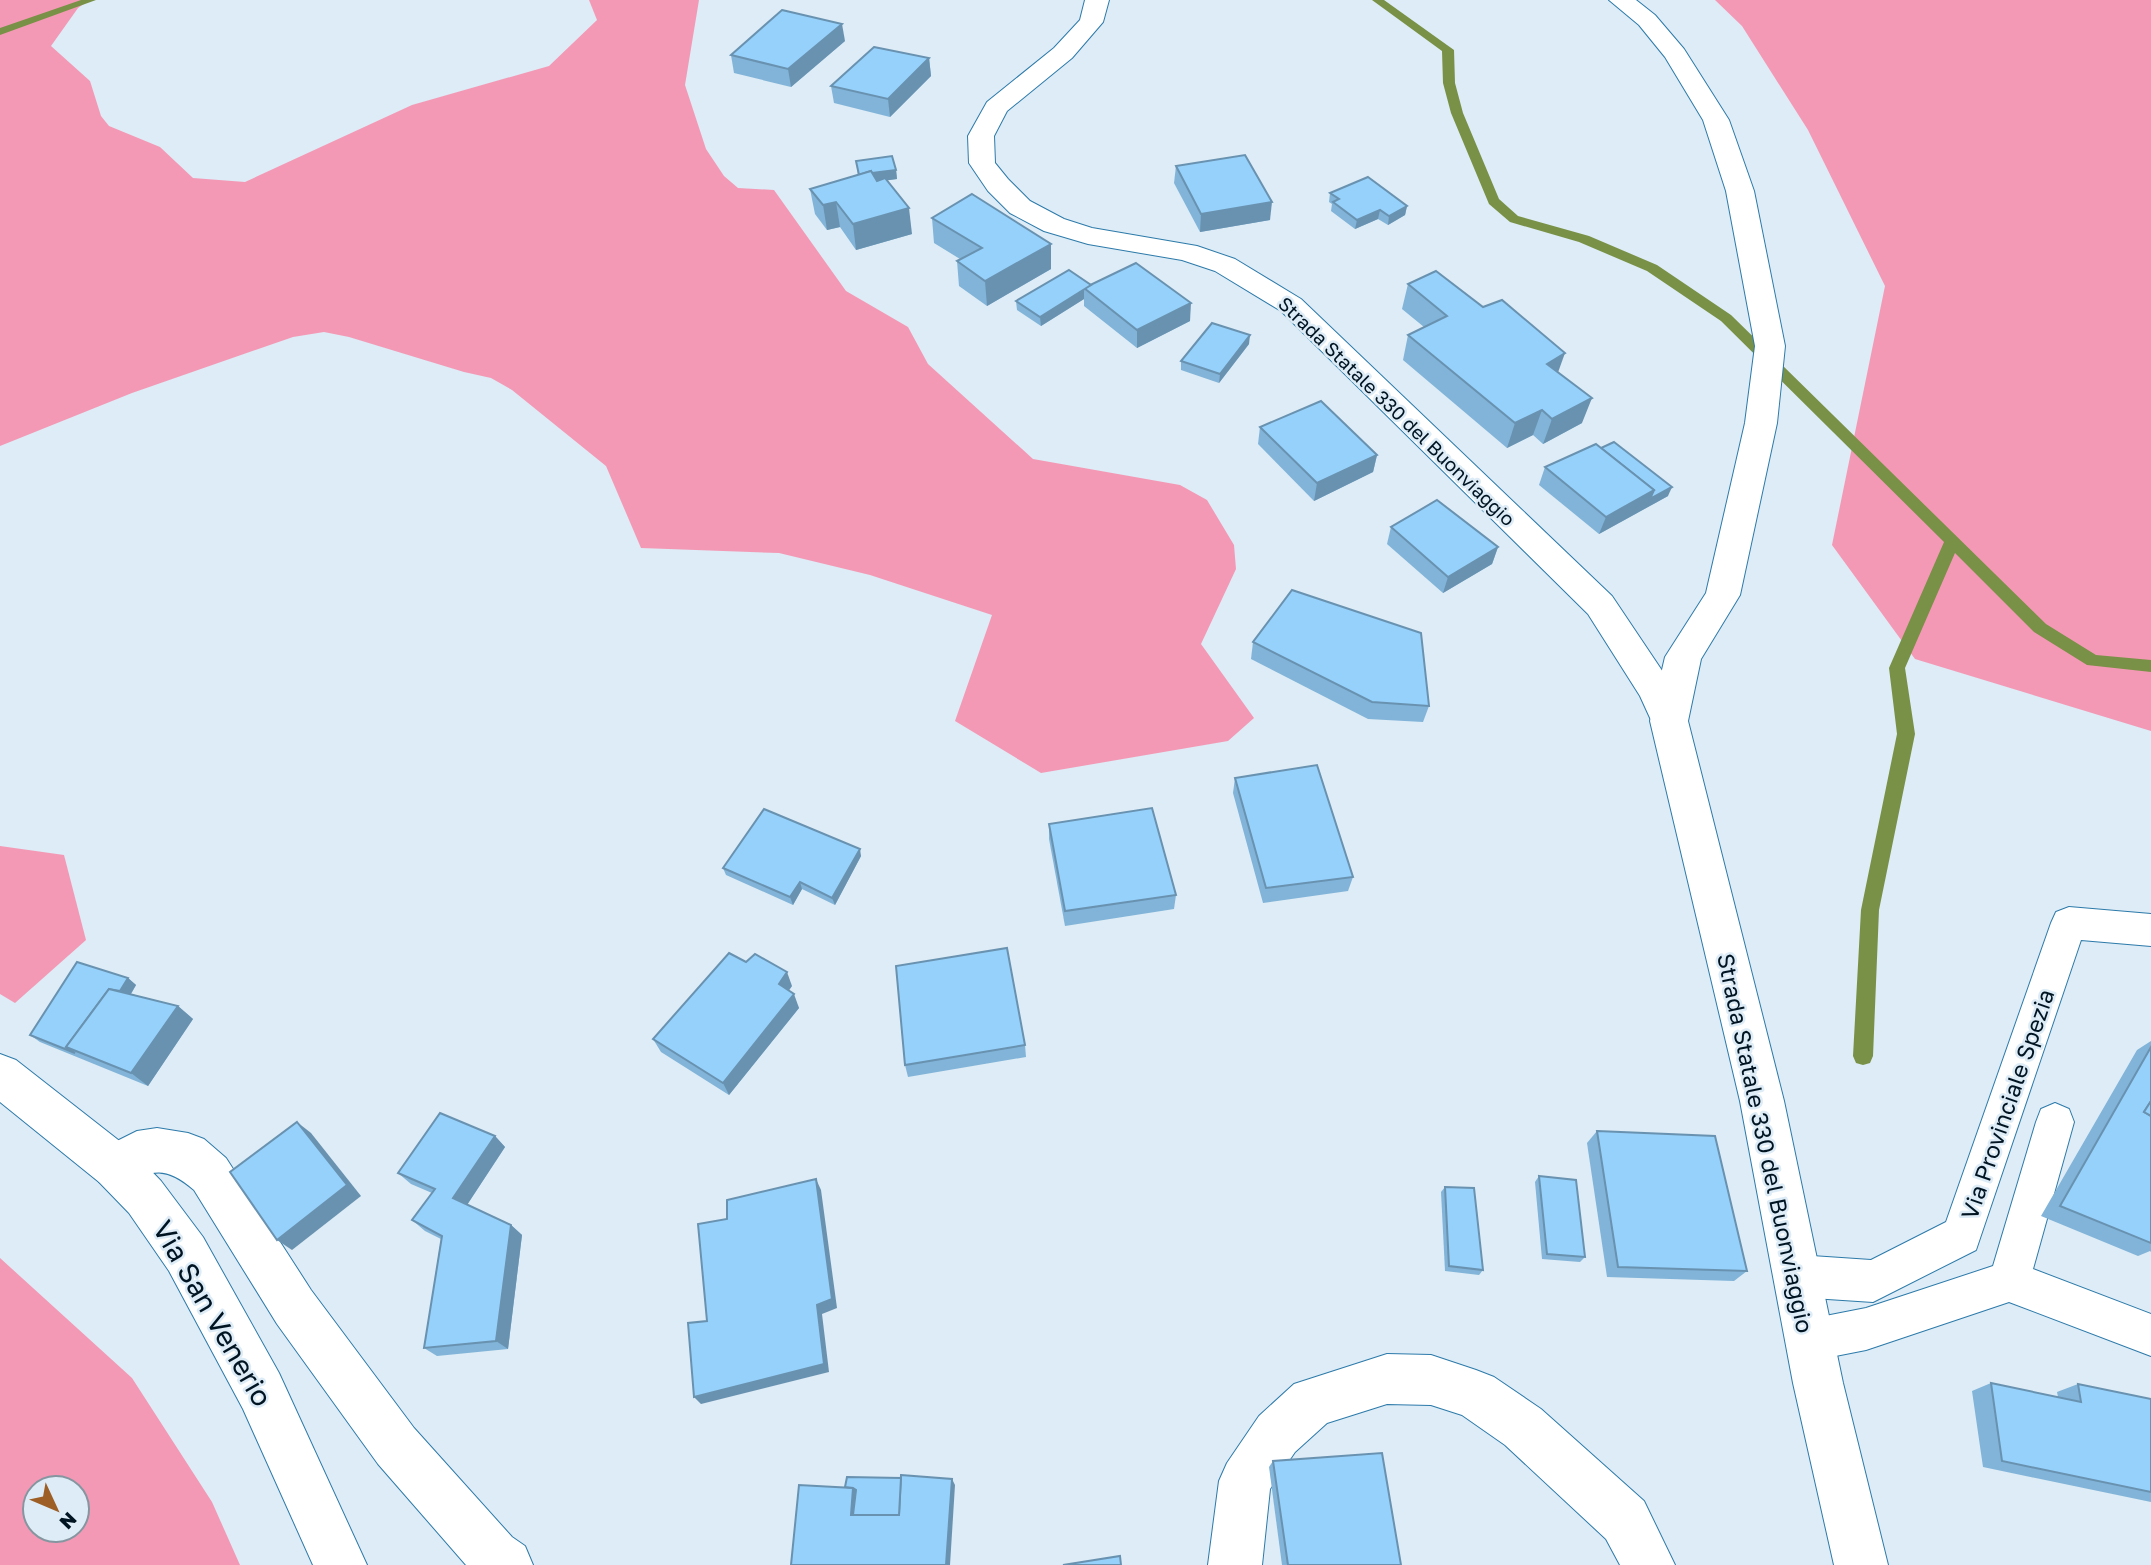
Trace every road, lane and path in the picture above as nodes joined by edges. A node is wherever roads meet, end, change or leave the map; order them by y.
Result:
1 (1097, 0) edge
2 (1621, 0) edge
3 (1668, 721) junction
4 (2151, 930) edge
5 (0, 1075) edge
6 (2055, 1122) dead end
7 (115, 1166) junction
8 (1797, 1276) junction
9 (2009, 1281) junction
10 (2151, 1335) edge
11 (1810, 1339) junction
12 (340, 1565) edge
13 (506, 1565) edge
14 (1235, 1565) edge
15 (1648, 1565) edge
16 (1861, 1565) edge

1 - 3 street, Strada Statale 330 del Buonviaggio
2 - 3 street, Strada Statale 330 del Buonviaggio
3 - 8 street, Strada Statale 330 del Buonviaggio
4 - 8 lane, Via Provinciale Spezia
5 - 7 street, Via San Venerio
6 - 9 lane
7 - 12 street, Via San Venerio
7 - 13 street
8 - 11 street, Strada Statale 330 del Buonviaggio
9 - 10 lane
9 - 11 lane
11 - 16 street, Strada Statale 330 del Buonviaggio
14 - 15 street

